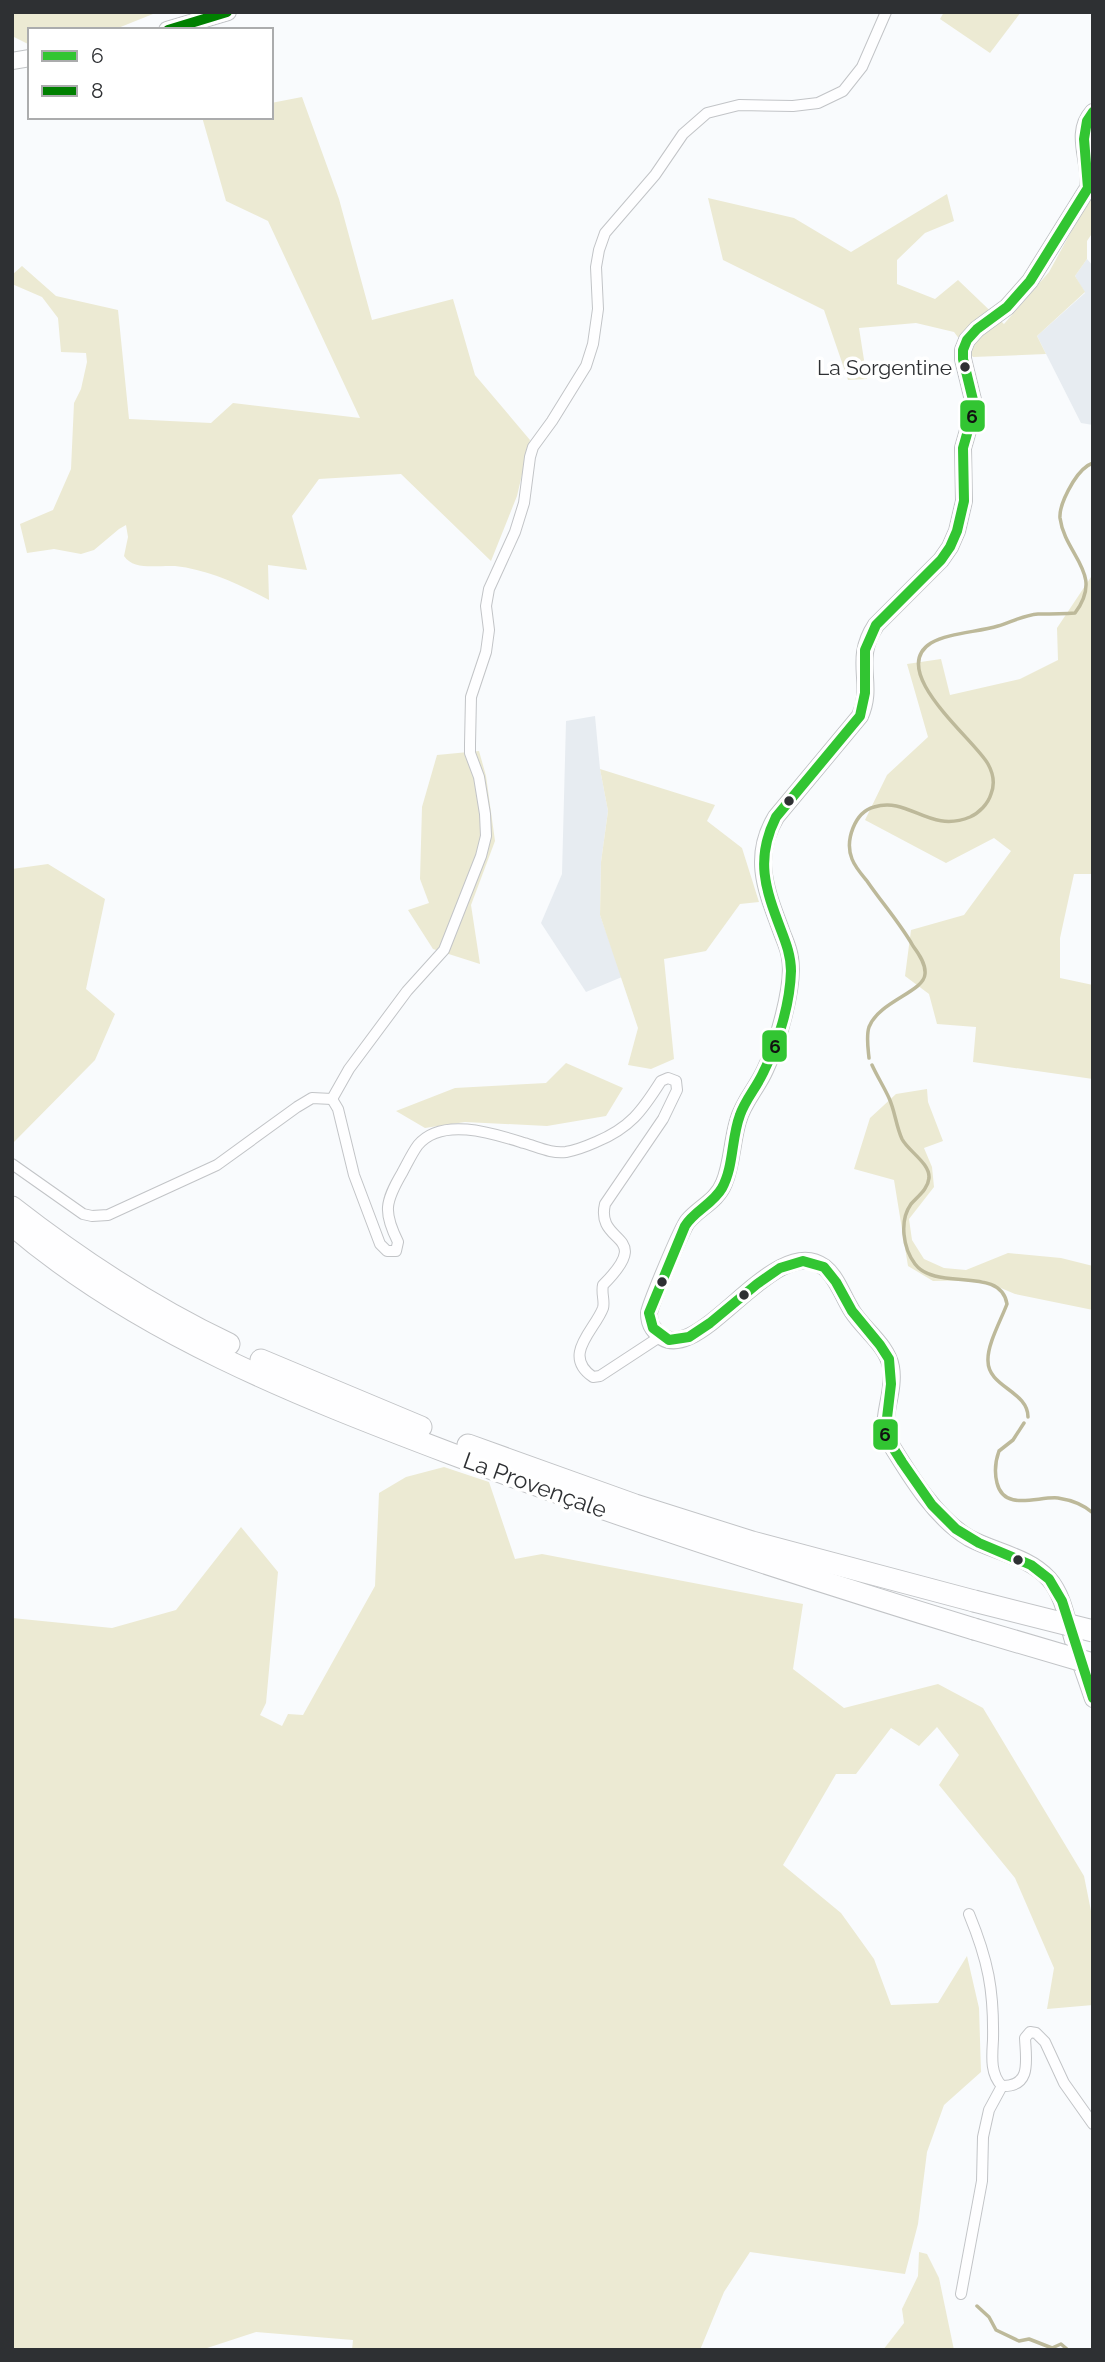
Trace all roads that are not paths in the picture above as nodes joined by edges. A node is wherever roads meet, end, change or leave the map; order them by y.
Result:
1 (228, 12) edge
2 (886, 12) edge
3 (174, 28) edge
4 (1093, 112) edge
5 (332, 1099) junction
6 (12, 1164) edge
7 (12, 1207) edge
8 (12, 1225) edge
9 (661, 1336) junction
10 (435, 1440) junction
11 (633, 1512) junction
12 (1093, 1632) edge
13 (1093, 1664) edge
14 (1093, 1699) edge
15 (969, 1914) dead end
16 (1002, 2086) junction
17 (1093, 2124) edge
18 (961, 2294) dead end

1 - 3 street
2 - 5 street
4 - 9 street
5 - 6 street
5 - 9 street
7 - 10 highway, La Provençale
8 - 10 highway, La Provençale
9 - 14 street
10 - 11 highway, La Provençale
11 - 12 highway, La Provençale, bridge
11 - 13 highway, La Provençale, bridge
15 - 16 street
16 - 17 street
16 - 18 street

